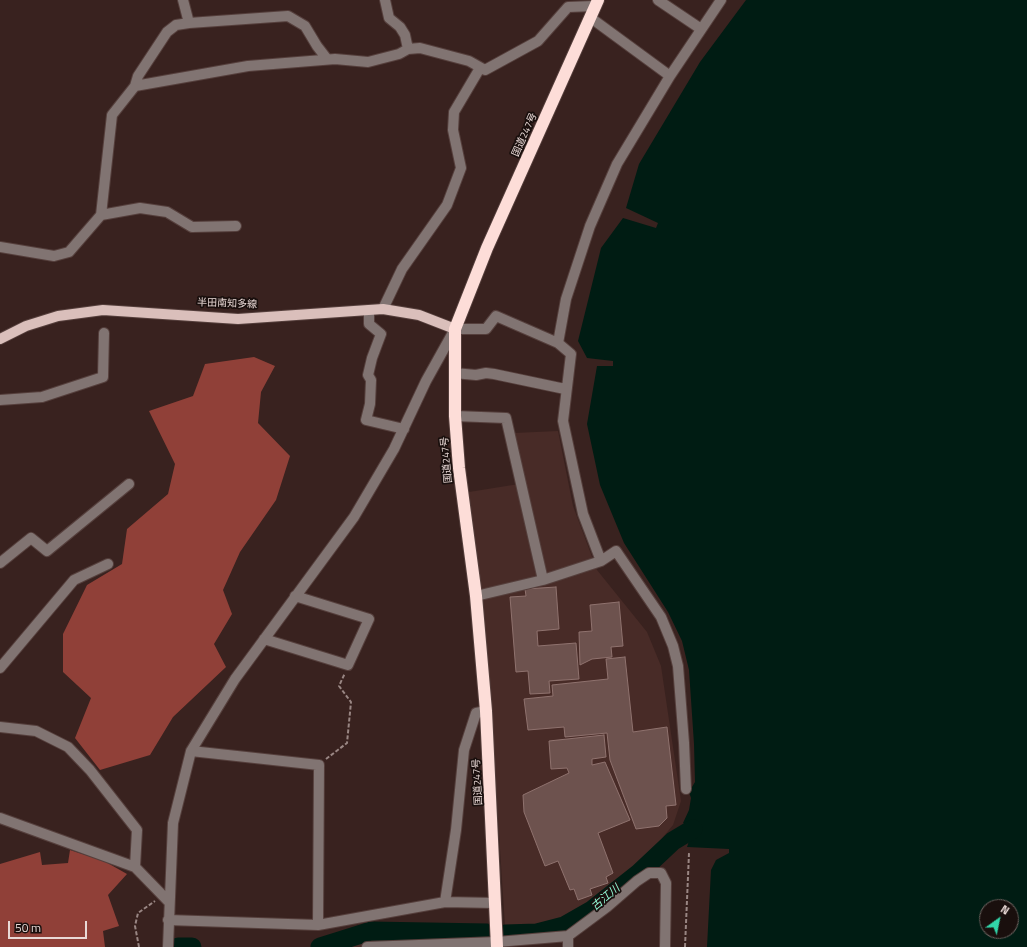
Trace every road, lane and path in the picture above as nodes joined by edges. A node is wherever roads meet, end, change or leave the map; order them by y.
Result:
1 (183, 0) edge
2 (385, 0) edge
3 (658, 0) edge
4 (721, 0) edge
5 (596, 3) edge
6 (591, 18) junction
7 (189, 23) junction
8 (701, 29) junction
9 (408, 49) junction
10 (327, 60) junction
11 (480, 68) junction
12 (670, 76) junction
13 (135, 86) junction
14 (101, 215) junction
15 (236, 226) dead end
16 (0, 246) edge
17 (369, 310) junction
18 (383, 310) junction
19 (455, 329) junction
20 (104, 333) dead end
21 (0, 339) edge
22 (558, 343) junction
23 (454, 373) junction
24 (566, 389) junction
25 (0, 400) edge
26 (455, 416) junction
27 (404, 429) junction
28 (129, 484) dead end
29 (602, 562) junction
30 (0, 563) edge
31 (108, 564) dead end
32 (543, 580) junction
33 (295, 596) junction
34 (476, 596) junction
35 (264, 639) junction
36 (348, 665) junction
37 (0, 668) edge
38 (486, 710) junction
39 (0, 727) edge
40 (191, 751) junction
41 (319, 765) junction
42 (686, 789) dead end
43 (0, 818) edge
44 (689, 853) dead end
45 (135, 868) junction
46 (166, 899) junction
47 (446, 902) junction
48 (495, 903) junction
49 (168, 920) junction
50 (318, 925) junction
51 (568, 936) junction
52 (497, 945) edge
53 (138, 947) edge
54 (168, 947) edge
55 (367, 947) edge
56 (568, 947) edge
57 (665, 947) edge
58 (685, 947) edge

1 - 7 street
2 - 9 street
3 - 8 street
4 - 8 street
5 - 6 highway, 国道247号
5 - 11 street
6 - 12 street
6 - 19 highway, 国道247号
7 - 10 street
7 - 13 street
8 - 12 street
9 - 10 street
9 - 11 street
10 - 13 street
11 - 18 street
12 - 22 street
13 - 14 street
14 - 15 street
14 - 16 street
17 - 18 main road, 半田南知多線
17 - 21 main road, 半田南知多線
17 - 27 street
18 - 19 main road, 半田南知多線
19 - 22 street
19 - 23 highway, 国道247号
19 - 27 street
20 - 25 street
22 - 24 street
23 - 24 street
23 - 26 highway, 国道247号
24 - 29 street
26 - 32 street
26 - 34 highway, 国道247号
27 - 33 street
28 - 30 street
29 - 32 street
29 - 42 street
31 - 37 street
32 - 34 street
33 - 35 street
33 - 36 street
34 - 38 highway, 国道247号
35 - 36 street
35 - 40 street
36 - 41 path
38 - 47 street
38 - 48 highway, 国道247号
39 - 45 street
40 - 41 street
40 - 46 street
41 - 50 street
43 - 45 street
44 - 58 path
45 - 46 street
46 - 49 street
46 - 53 path
47 - 48 street
47 - 50 street
48 - 52 highway, 国道247号
49 - 50 street
49 - 54 street
51 - 52 street
51 - 56 street
51 - 57 street
52 - 55 street

